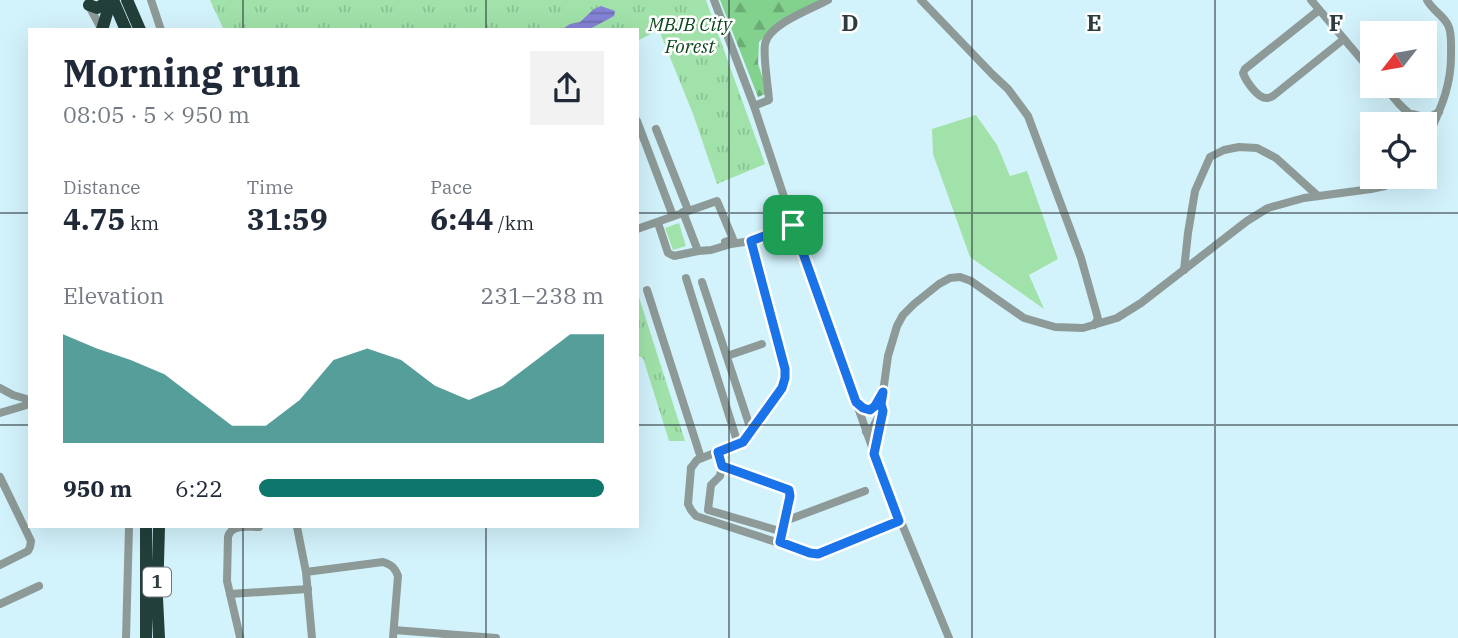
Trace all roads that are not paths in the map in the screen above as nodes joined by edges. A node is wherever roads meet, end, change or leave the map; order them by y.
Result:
1 (127, 0) edge
2 (133, 0) edge
3 (151, 0) edge
4 (714, 0) edge
5 (828, 0) edge
6 (921, 0) edge
7 (1311, 0) edge
8 (1427, 0) edge
9 (108, 1) edge
10 (88, 3) edge
11 (1319, 10) junction
12 (101, 28) edge
13 (103, 28) edge
14 (125, 28) edge
15 (140, 28) edge
16 (140, 28) edge
17 (160, 28) edge
18 (1344, 39) junction
19 (1360, 58) edge
20 (1395, 98) edge
21 (754, 106) junction
22 (1405, 109) junction
23 (1406, 112) edge
24 (1408, 112) edge
25 (1439, 112) junction
26 (1437, 115) edge
27 (639, 126) edge
28 (656, 129) dead end
29 (673, 172) junction
30 (659, 177) junction
31 (1365, 189) edge
32 (1318, 196) junction
33 (686, 211) junction
34 (673, 216) junction
35 (658, 223) junction
36 (793, 225) junction
37 (639, 228) edge
38 (751, 241) junction
39 (718, 249) junction
40 (698, 251) junction
41 (1184, 270) junction
42 (686, 278) dead end
43 (702, 282) dead end
44 (647, 290) dead end
45 (1094, 325) junction
46 (762, 344) dead end
47 (727, 356) junction
48 (0, 388) edge
49 (883, 392) junction
50 (13, 395) junction
51 (28, 401) edge
52 (856, 402) junction
53 (28, 403) edge
54 (881, 404) junction
55 (13, 409) junction
56 (0, 413) edge
57 (750, 426) junction
58 (866, 432) junction
59 (737, 440) junction
60 (719, 454) junction
61 (874, 454) junction
62 (701, 458) junction
63 (722, 466) junction
64 (0, 477) edge
65 (865, 491) dead end
66 (899, 521) junction
67 (785, 522) junction
68 (129, 528) edge
69 (146, 528) edge
70 (159, 528) edge
71 (234, 528) edge
72 (297, 528) edge
73 (782, 537) junction
74 (0, 565) edge
75 (306, 572) junction
76 (39, 586) dead end
77 (308, 589) junction
78 (230, 594) junction
79 (0, 604) edge
80 (393, 634) edge
81 (240, 637) edge
82 (126, 638) edge
83 (146, 638) edge
84 (160, 638) edge
85 (312, 638) edge
86 (496, 638) edge
87 (949, 638) edge

1 - 15 highway
2 - 16 highway
3 - 17 street
4 - 21 street
5 - 21 street
6 - 45 street
7 - 11 street
8 - 25 street
9 - 10 highway
9 - 13 highway
9 - 14 highway
10 - 12 street
11 - 18 street
11 - 18 street
18 - 19 street
20 - 22 street
21 - 36 street
22 - 23 street
22 - 24 street
22 - 25 street
25 - 26 street
27 - 30 street
28 - 29 street
29 - 30 street
29 - 33 street
30 - 34 street
31 - 32 street
32 - 41 street
32 - 41 street
33 - 34 street
33 - 39 street
33 - 40 street
34 - 35 street
35 - 37 street
35 - 40 street
36 - 38 street
36 - 52 street
38 - 39 street
38 - 57 street
39 - 40 street
41 - 45 street
42 - 59 street
43 - 47 street
44 - 62 street
45 - 49 street
46 - 47 street
47 - 57 street
48 - 50 street
49 - 52 street
49 - 54 street
50 - 51 street
50 - 55 street
52 - 58 street
53 - 55 street
54 - 58 street
54 - 61 street
55 - 56 street
57 - 59 street
58 - 61 street
59 - 60 street
60 - 62 street
60 - 63 street
61 - 66 street
62 - 73 street
63 - 67 street
63 - 73 street
64 - 74 street
65 - 67 street
66 - 73 street
66 - 87 street
67 - 73 street
68 - 82 street
69 - 83 highway, 1
70 - 84 highway, 1
71 - 78 street
72 - 75 street
75 - 77 street
75 - 80 street
76 - 79 street
77 - 78 street
77 - 85 street
78 - 81 street
80 - 86 street

